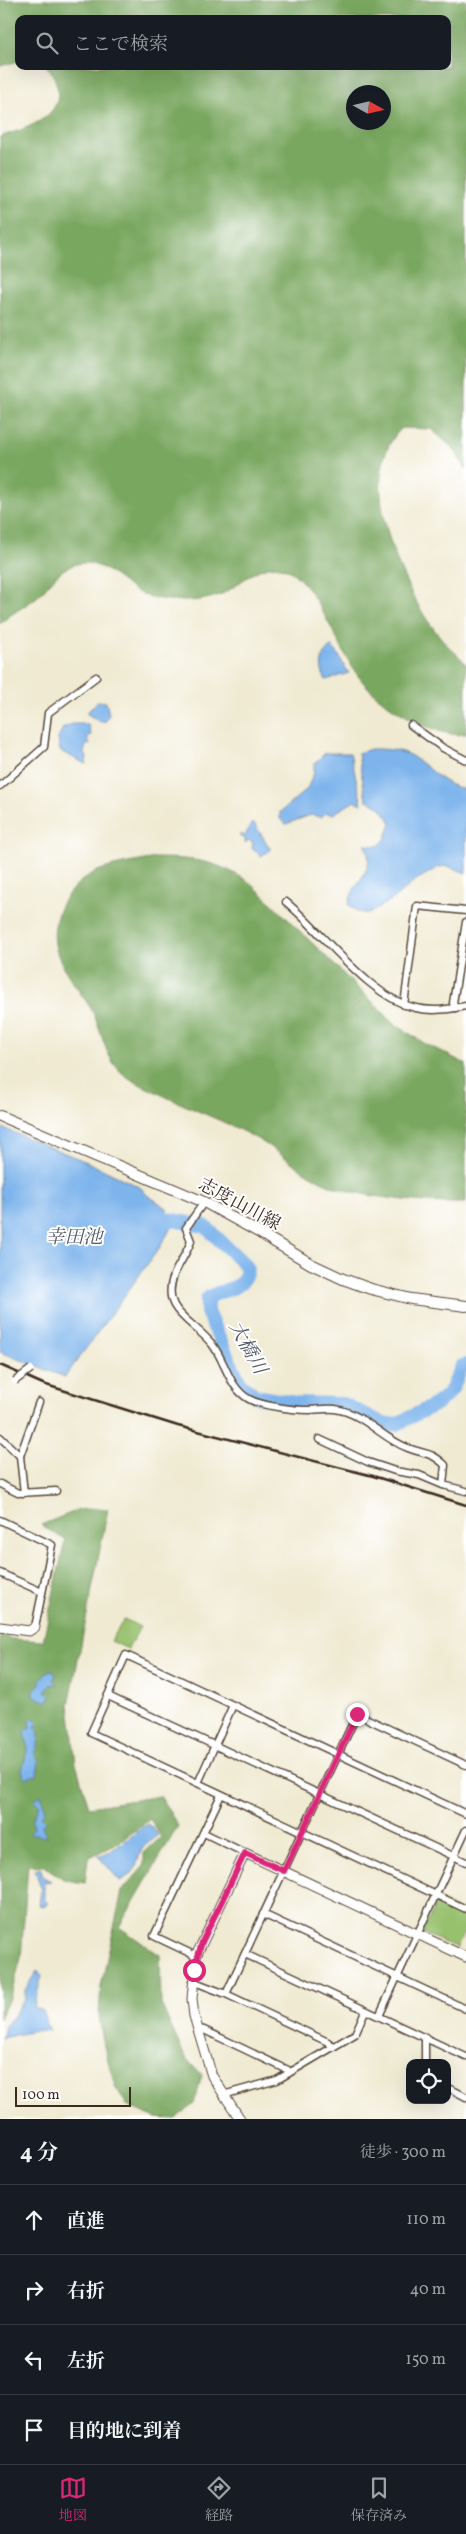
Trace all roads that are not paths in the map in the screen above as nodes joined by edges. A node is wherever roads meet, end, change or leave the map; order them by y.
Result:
1 (96, 677) dead end
2 (411, 725) dead end
3 (466, 760) edge
4 (0, 786) edge
5 (286, 902) dead end
6 (466, 911) edge
7 (466, 922) edge
8 (404, 1005) junction
9 (466, 1006) edge
10 (455, 1008) junction
11 (0, 1116) edge
12 (204, 1202) junction
13 (466, 1306) edge
14 (31, 1369) dead end
15 (15, 1380) dead end
16 (39, 1402) dead end
17 (0, 1438) edge
18 (319, 1440) dead end
19 (20, 1456) junction
20 (0, 1484) edge
21 (444, 1485) junction
22 (56, 1491) dead end
23 (466, 1491) edge
24 (24, 1493) junction
25 (0, 1520) edge
26 (0, 1573) edge
27 (42, 1592) junction
28 (0, 1626) edge
29 (34, 1626) joint
30 (108, 1696) junction
31 (233, 1705) junction
32 (216, 1745) junction
33 (338, 1753) junction
34 (466, 1764) edge
35 (198, 1783) junction
36 (319, 1794) junction
37 (221, 1795) junction
38 (466, 1814) edge
39 (466, 1830) edge
40 (302, 1832) junction
41 (204, 1833) junction
42 (245, 1853) junction
43 (454, 1856) junction
44 (466, 1862) edge
45 (284, 1871) junction
46 (436, 1894) junction
47 (466, 1909) edge
48 (263, 1914) junction
49 (417, 1934) junction
50 (245, 1954) junction
51 (196, 1956) junction
52 (466, 1957) edge
53 (397, 1977) junction
54 (192, 1981) junction
55 (226, 1994) junction
56 (466, 2009) edge
57 (365, 2011) junction
58 (379, 2016) junction
59 (198, 2029) junction
60 (425, 2038) junction
61 (332, 2047) junction
62 (466, 2057) edge
63 (425, 2059) edge
64 (289, 2073) junction
65 (451, 2089) edge
66 (223, 2096) junction
67 (466, 2097) edge
68 (240, 2119) edge

1 - 4 street
2 - 3 street
5 - 8 street
6 - 8 street
7 - 10 street
8 - 10 street
9 - 10 street
11 - 12 main road, 志度山川線
12 - 13 main road, 志度山川線
12 - 21 street
14 - 15 street, bridge
16 - 19 street
17 - 19 street
18 - 21 street
19 - 24 street
20 - 24 street
21 - 23 street
22 - 24 street
25 - 27 street
26 - 27 street
27 - 29 street
28 - 29 street
30 - 31 street
30 - 32 street
30 - 35 street
31 - 32 street
31 - 33 street
32 - 35 street
32 - 36 street
33 - 34 street
33 - 36 street
33 - 38 street
35 - 37 street
36 - 40 street
36 - 43 street
37 - 40 street
37 - 41 street
39 - 43 street
40 - 45 street
40 - 46 street
41 - 42 street
41 - 51 street
42 - 45 street
42 - 51 street
43 - 44 street
43 - 46 street
45 - 48 street
45 - 49 street
46 - 47 street
46 - 49 street
48 - 50 street
48 - 53 street
49 - 52 street
49 - 53 street
50 - 55 street
50 - 57 street
51 - 54 street
53 - 56 street
53 - 58 street
54 - 55 street
54 - 59 street
55 - 61 street
57 - 58 street
57 - 61 street
58 - 60 street
59 - 64 street
59 - 66 street
60 - 62 street
60 - 63 street
61 - 64 street
64 - 66 street
65 - 67 street
66 - 68 street

